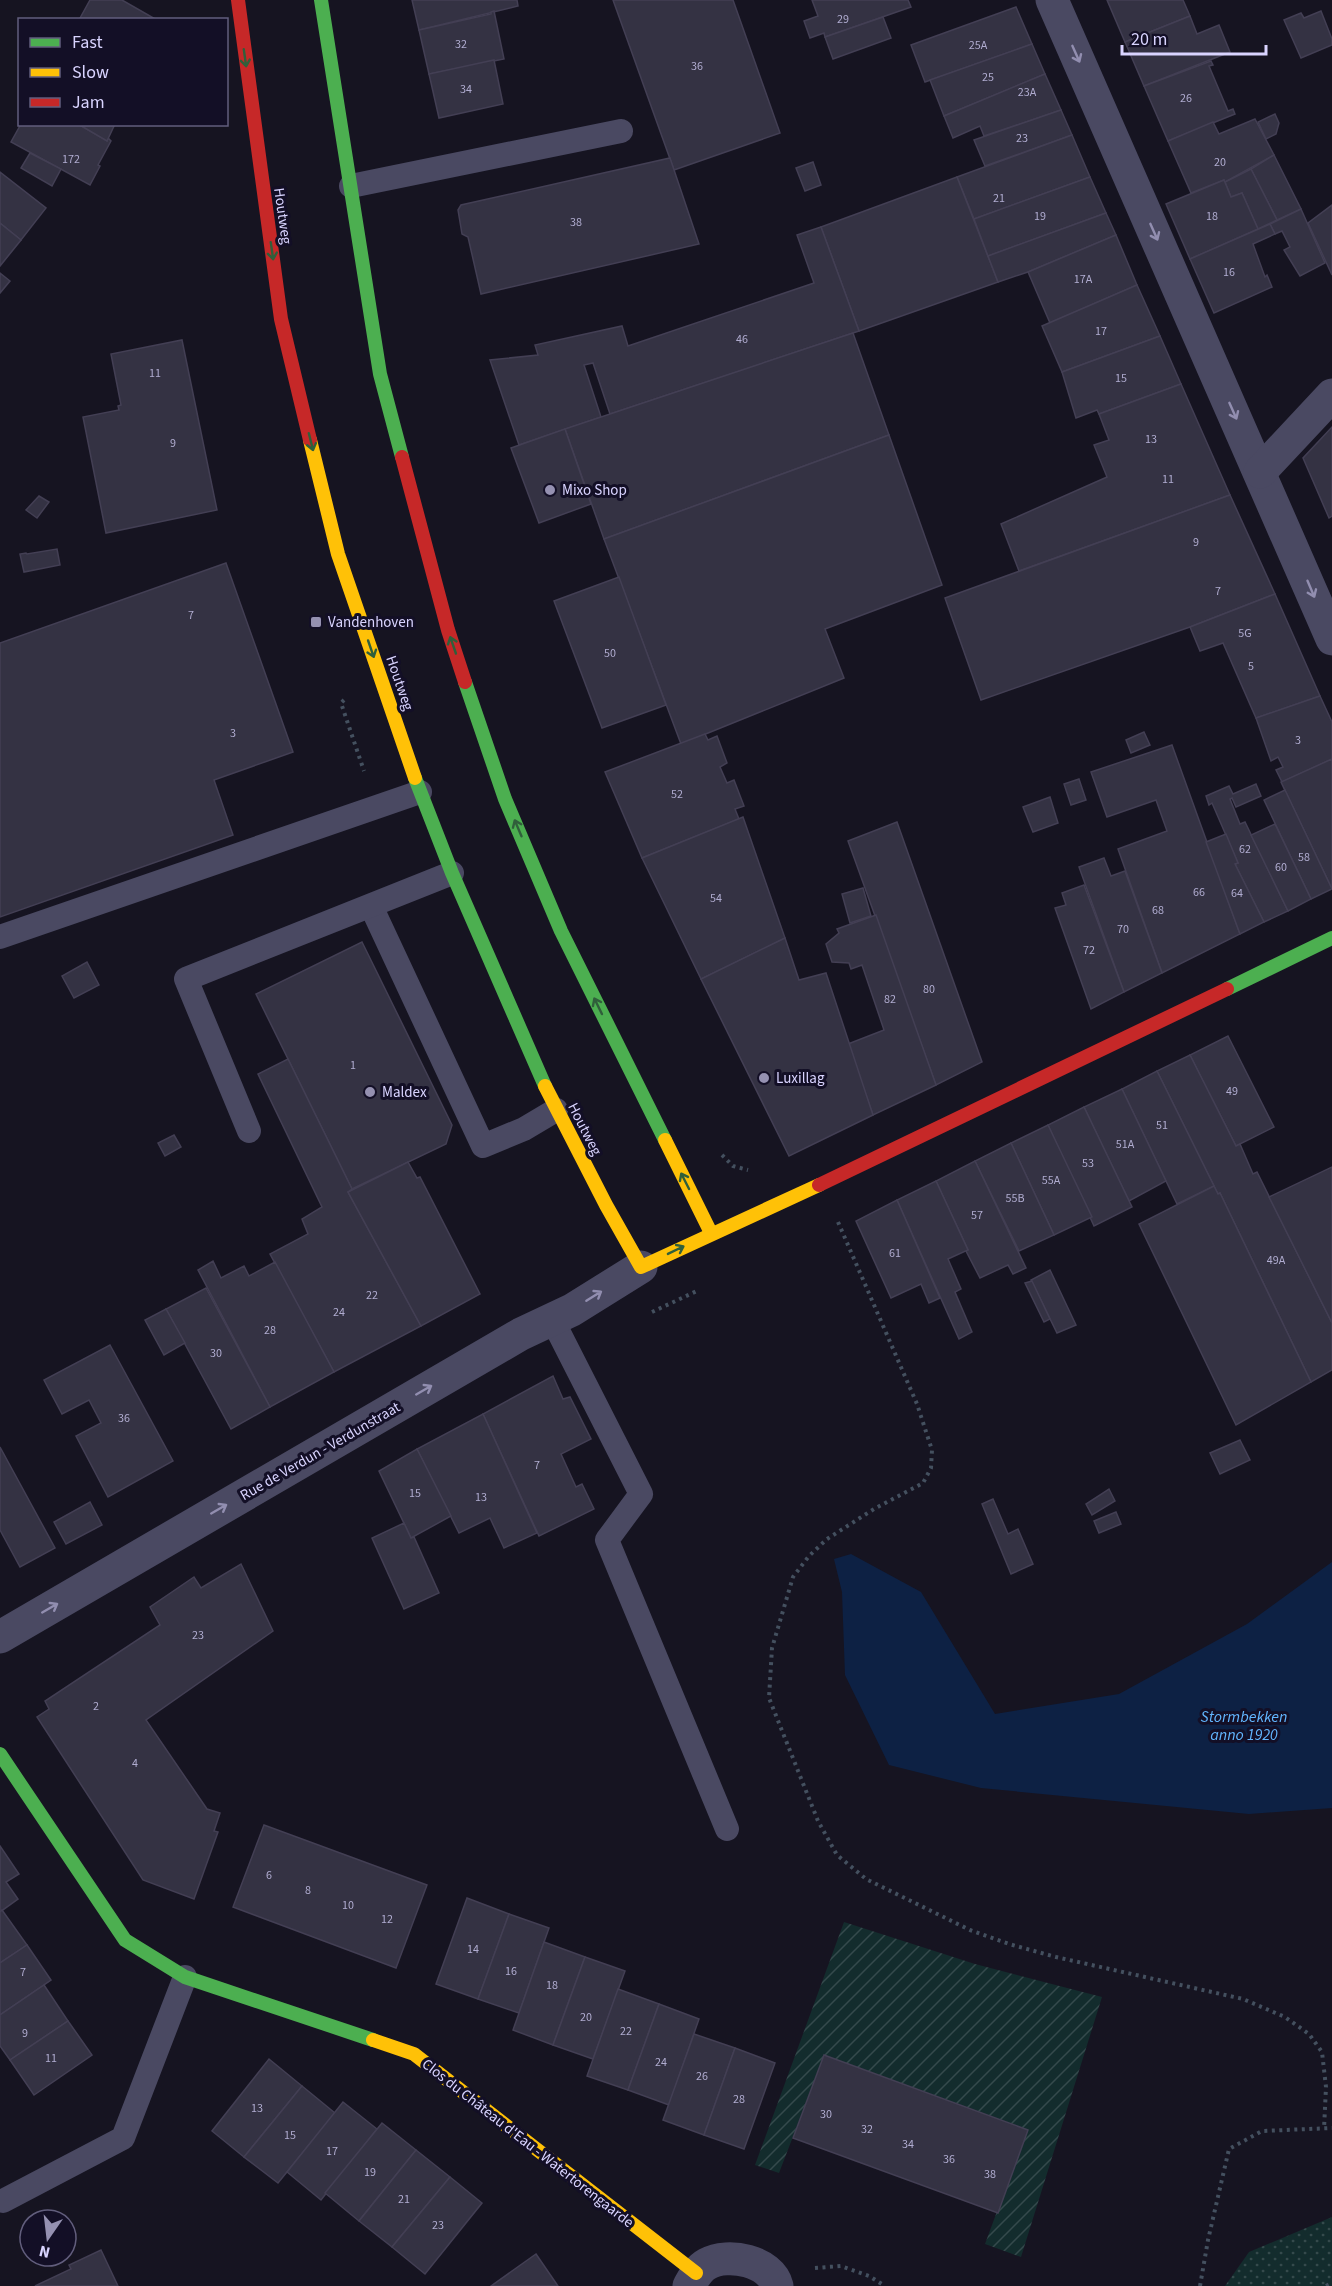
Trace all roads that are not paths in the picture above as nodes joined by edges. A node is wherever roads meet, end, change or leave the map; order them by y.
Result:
1 (238, 0) edge
2 (321, 0) edge
3 (1052, 0) edge
4 (621, 131) dead end
5 (351, 186) junction
6 (1332, 395) edge
7 (1260, 472) junction
8 (1332, 639) edge
9 (420, 792) junction
10 (452, 873) junction
11 (371, 906) junction
12 (0, 937) edge
13 (1332, 938) edge
14 (556, 1110) junction
15 (249, 1131) dead end
16 (711, 1233) junction
17 (641, 1267) junction
18 (552, 1319) junction
19 (0, 1637) edge
20 (0, 1754) edge
21 (727, 1829) dead end
22 (185, 1977) junction
23 (3, 2201) dead end
24 (692, 2280) edge
25 (776, 2283) edge

1 -> 9 main road, Houtweg
2 - 5 main road
3 -> 7 street
4 - 5 lane
16 -> 5 main road
6 - 7 street
7 -> 8 street
9 - 10 main road, Houtweg
9 - 12 lane
10 - 11 lane
10 - 14 main road, Houtweg
11 - 14 lane
11 - 15 lane
13 - 16 main road
14 - 17 main road, Houtweg
17 -> 16 main road
18 -> 17 street, Rue de Verdun - Verdunstraat
19 -> 18 street, Rue de Verdun - Verdunstraat
18 - 21 lane
20 - 22 main road, Clos du Château d'Eau - Watertorengaarde
22 - 23 lane
22 - 24 main road, Clos du Château d'Eau - Watertorengaarde
24 - 25 street, Clos du Château d'Eau - Watertorengaarde

